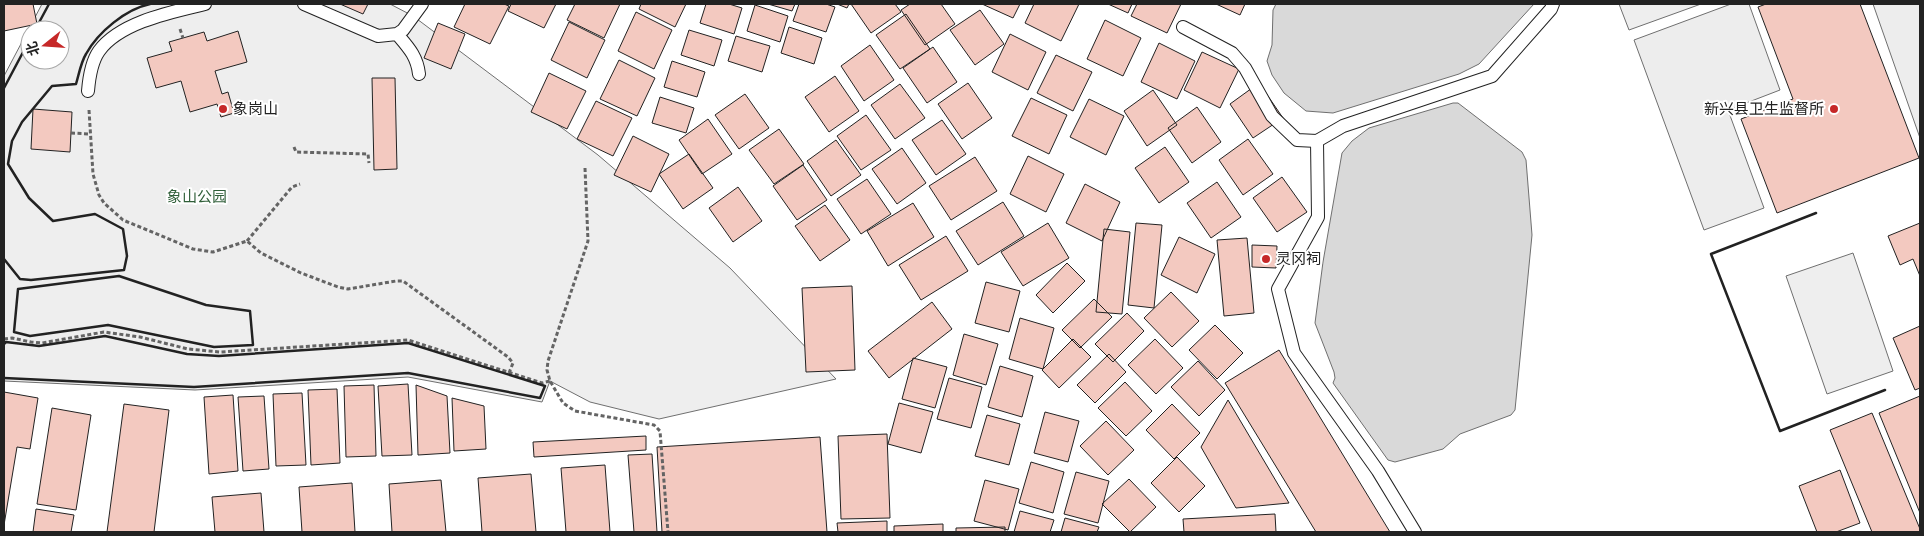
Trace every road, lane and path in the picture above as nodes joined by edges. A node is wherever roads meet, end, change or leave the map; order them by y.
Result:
1 (204, 4) edge
2 (304, 4) edge
3 (422, 4) edge
4 (1553, 4) edge
5 (1183, 27) dead end
6 (397, 34) junction
7 (419, 74) dead end
8 (88, 92) joint
9 (71, 133) dead end
10 (90, 134) junction
11 (1317, 141) junction
12 (294, 147) dead end
13 (369, 163) dead end
14 (585, 168) dead end
15 (300, 184) dead end
16 (247, 241) junction
17 (4, 339) edge
18 (509, 373) junction
19 (550, 381) junction
20 (668, 532) edge
21 (1415, 532) edge

1 - 8 lane
2 - 6 lane
3 - 6 lane
4 - 11 lane
5 - 11 lane
6 - 7 lane
8 - 10 path
9 - 10 path
10 - 16 path
11 - 21 lane
12 - 13 path
14 - 19 path
15 - 16 path
16 - 18 path
17 - 18 path
18 - 19 path
19 - 20 path

